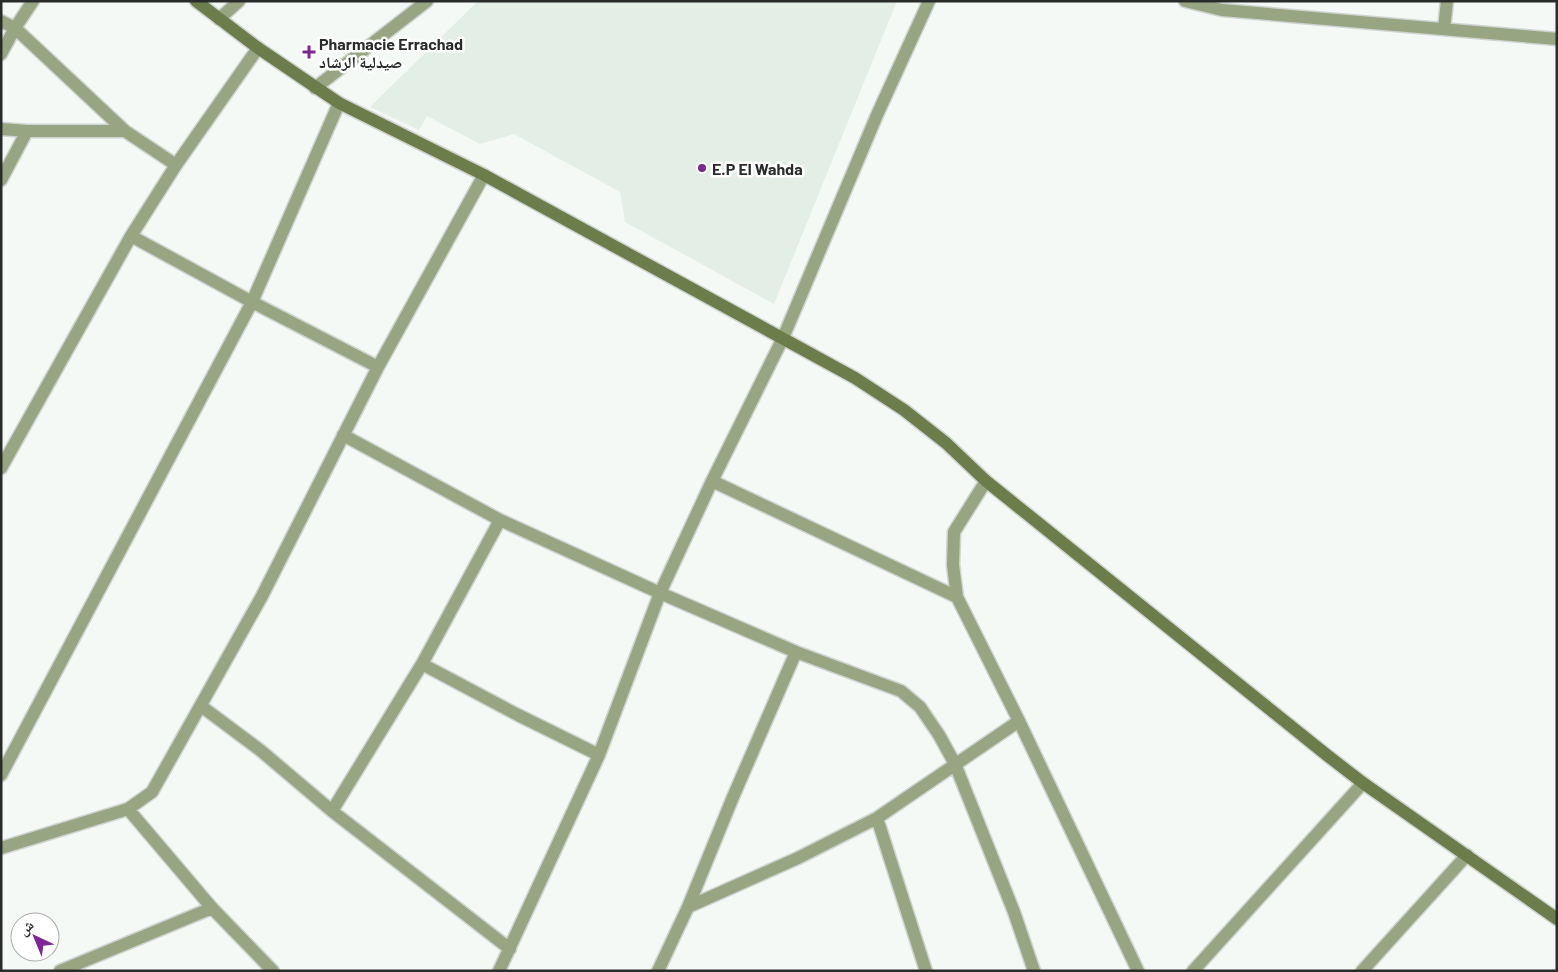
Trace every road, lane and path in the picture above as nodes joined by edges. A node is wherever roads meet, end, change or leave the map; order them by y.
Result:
1 (33, 1) edge
2 (196, 1) edge
3 (239, 1) edge
4 (427, 1) edge
5 (929, 1) edge
6 (1185, 1) edge
7 (1447, 1) edge
8 (1223, 6) edge
9 (219, 18) junction
10 (1, 21) edge
11 (15, 28) junction
12 (1444, 28) junction
13 (1557, 39) edge
14 (258, 48) junction
15 (1, 54) edge
16 (316, 88) junction
17 (339, 102) junction
18 (1, 129) edge
19 (27, 131) junction
20 (125, 131) junction
21 (176, 165) junction
22 (484, 175) junction
23 (1, 180) edge
24 (131, 236) junction
25 (252, 302) junction
26 (783, 338) junction
27 (378, 367) junction
28 (343, 435) junction
29 (1, 468) edge
30 (712, 481) junction
31 (986, 481) junction
32 (500, 520) junction
33 (660, 593) junction
34 (957, 597) junction
35 (796, 652) junction
36 (422, 664) junction
37 (201, 706) junction
38 (1019, 721) junction
39 (598, 756) junction
40 (955, 764) junction
41 (1, 775) edge
42 (1363, 783) junction
43 (128, 809) junction
44 (332, 811) junction
45 (877, 818) junction
46 (1, 848) edge
47 (1467, 855) junction
48 (688, 907) junction
49 (212, 908) junction
50 (1557, 919) edge
51 (510, 949) junction
52 (60, 971) edge
53 (273, 971) edge
54 (499, 971) edge
55 (658, 971) edge
56 (926, 971) edge
57 (1034, 971) edge
58 (1138, 971) edge
59 (1194, 971) edge
60 (1362, 971) edge

1 - 11 street
2 - 9 main road
3 - 9 street
4 - 16 street
5 - 26 street
6 - 8 street
7 - 12 street
8 - 12 street
9 - 14 main road
10 - 11 street
11 - 15 street
11 - 20 street
12 - 13 street
14 - 16 main road
14 - 21 street
16 - 17 main road
17 - 22 main road
17 - 25 street
18 - 19 street
19 - 20 street
19 - 23 street
20 - 21 street
21 - 24 street
22 - 26 main road
22 - 27 street
24 - 25 street
24 - 29 street
25 - 27 street
25 - 41 street
26 - 30 street
26 - 31 main road
27 - 28 street
28 - 32 street
28 - 37 street
30 - 33 street
30 - 34 street
31 - 34 street
31 - 42 main road
32 - 33 street
32 - 36 street
33 - 35 street
33 - 39 street
34 - 38 street
35 - 40 street
35 - 48 street
36 - 39 street
36 - 44 street
37 - 43 street
37 - 44 street
38 - 40 street
38 - 58 street
39 - 51 street
40 - 45 street
40 - 57 street
42 - 47 main road
42 - 59 street
43 - 46 street
43 - 49 street
44 - 51 street
45 - 48 street
45 - 56 street
47 - 50 main road
47 - 60 street
48 - 55 street
49 - 52 street
49 - 53 street
51 - 54 street

